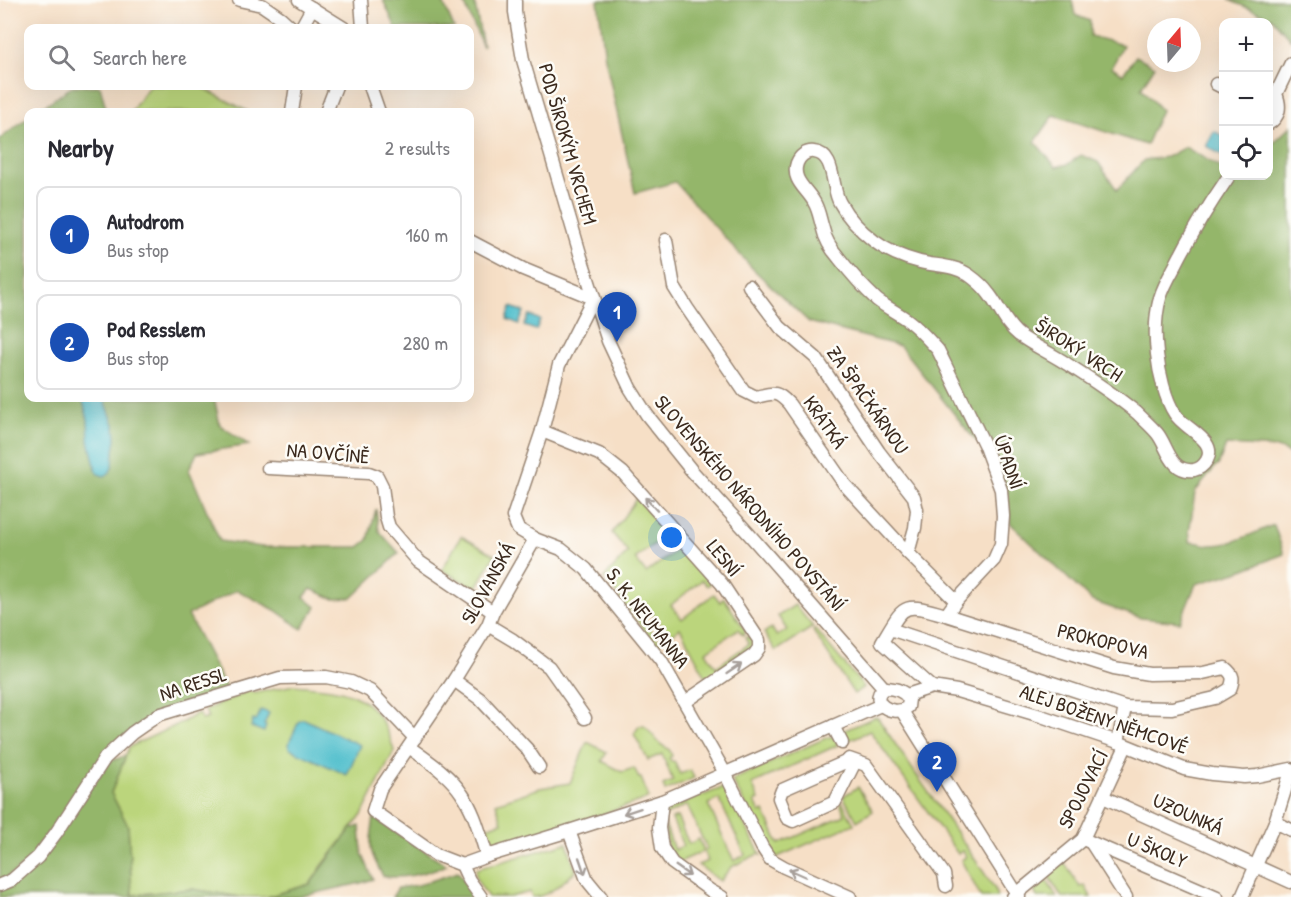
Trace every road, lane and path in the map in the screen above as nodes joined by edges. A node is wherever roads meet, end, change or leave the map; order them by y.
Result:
1 (239, 0) edge
2 (299, 0) edge
3 (361, 0) edge
4 (514, 0) edge
5 (312, 8) junction
6 (288, 24) edge
7 (303, 24) edge
8 (338, 24) edge
9 (363, 24) edge
10 (1291, 63) edge
11 (295, 90) edge
12 (334, 90) edge
13 (371, 90) edge
14 (1273, 95) edge
15 (1273, 98) edge
16 (293, 108) edge
17 (328, 108) edge
18 (378, 108) edge
19 (1273, 121) edge
20 (1226, 180) edge
21 (666, 240) dead end
22 (474, 243) edge
23 (749, 286) dead end
24 (593, 298) junction
25 (910, 322) joint
26 (542, 431) junction
27 (268, 468) dead end
28 (535, 539) junction
29 (909, 553) junction
30 (956, 600) junction
31 (493, 612) junction
32 (946, 615) junction
33 (488, 625) junction
34 (890, 629) junction
35 (454, 680) junction
36 (932, 687) junction
37 (884, 688) junction
38 (907, 695) junction
39 (685, 702) junction
40 (881, 705) junction
41 (1125, 707) junction
42 (902, 711) junction
43 (585, 718) dead end
44 (834, 726) junction
45 (412, 743) junction
46 (1122, 744) junction
47 (849, 755) junction
48 (539, 767) dead end
49 (1291, 770) edge
50 (725, 773) junction
51 (1103, 797) junction
52 (662, 801) junction
53 (1275, 822) junction
54 (1291, 830) edge
55 (569, 831) junction
56 (1087, 841) junction
57 (487, 856) junction
58 (1126, 858) junction
59 (462, 865) junction
60 (1256, 866) junction
61 (1116, 882) junction
62 (1291, 882) edge
63 (0, 885) edge
64 (946, 886) dead end
65 (1016, 896) edge
66 (481, 897) edge
67 (601, 897) edge
68 (722, 897) edge
69 (850, 897) edge
70 (1126, 897) edge
71 (1217, 897) edge
72 (1242, 897) edge

1 - 6 street
2 - 5 street
3 - 9 street
4 - 24 street, POD ŠIROKÝM VRCHEM
5 - 7 street
5 - 8 street
10 - 14 street
11 - 16 street
12 - 17 street
13 - 18 street
15 - 19 street
20 - 25 street, ŠIROKÝ VRCH
21 - 29 street, KRÁTKÁ
22 - 24 street
23 - 29 street, ZA ŠPAČKÁRNOU
24 - 26 street, SLOVANSKÁ
24 - 37 street, SLOVENSKÉHO NÁRODNÍHO POVSTÁNÍ
25 - 30 street, ÚPADNÍ
26 - 28 street, SLOVANSKÁ
39 -> 26 street, LESNÍ
27 - 31 street, NA OVČÍNĚ
28 - 31 street, SLOVANSKÁ
28 - 39 street, S. K. NEUMANNA
29 - 30 street, KRÁTKÁ
30 - 32 street, ÚPADNÍ
31 - 33 street, SLOVANSKÁ
32 - 34 street, PROKOPOVA
32 - 41 street, PROKOPOVA
33 - 35 street, SLOVANSKÁ
33 - 43 street
34 - 36 street
34 - 41 street, PROKOPOVA
35 - 45 street, SLOVANSKÁ
35 - 48 street
36 - 38 street, ALEJ BOŽENY NĚMCOVÉ
36 - 46 street, ALEJ BOŽENY NĚMCOVÉ
37 - 38 street
37 - 40 street
38 - 42 street
39 - 50 street, S. K. NEUMANNA
40 - 42 street
40 - 44 street
41 - 46 street
42 - 65 street
44 - 47 street
44 - 50 street
45 - 57 street, NA RESSL
45 - 59 street, SLOVANSKÁ
45 - 63 street, NA RESSL
46 - 49 street, ALEJ BOŽENY NĚMCOVÉ
46 - 51 street, SPOJOVACÍ
47 - 47 street
47 - 64 street
49 - 53 street
50 - 52 street
69 -> 50 street, S. K. NEUMANNA
51 - 56 street, SPOJOVACÍ
51 - 60 street, UZOUNKÁ
52 -> 55 street
52 -> 68 street
53 - 54 street
53 - 60 street
55 - 57 street
55 -> 67 street
56 - 58 street, U ŠKOLY
56 - 61 street
56 - 65 street, SPOJOVACÍ
57 - 59 street
58 - 61 street
58 - 71 street, U ŠKOLY
59 - 66 street
60 - 62 street, UZOUNKÁ
60 - 72 street
61 - 70 street

